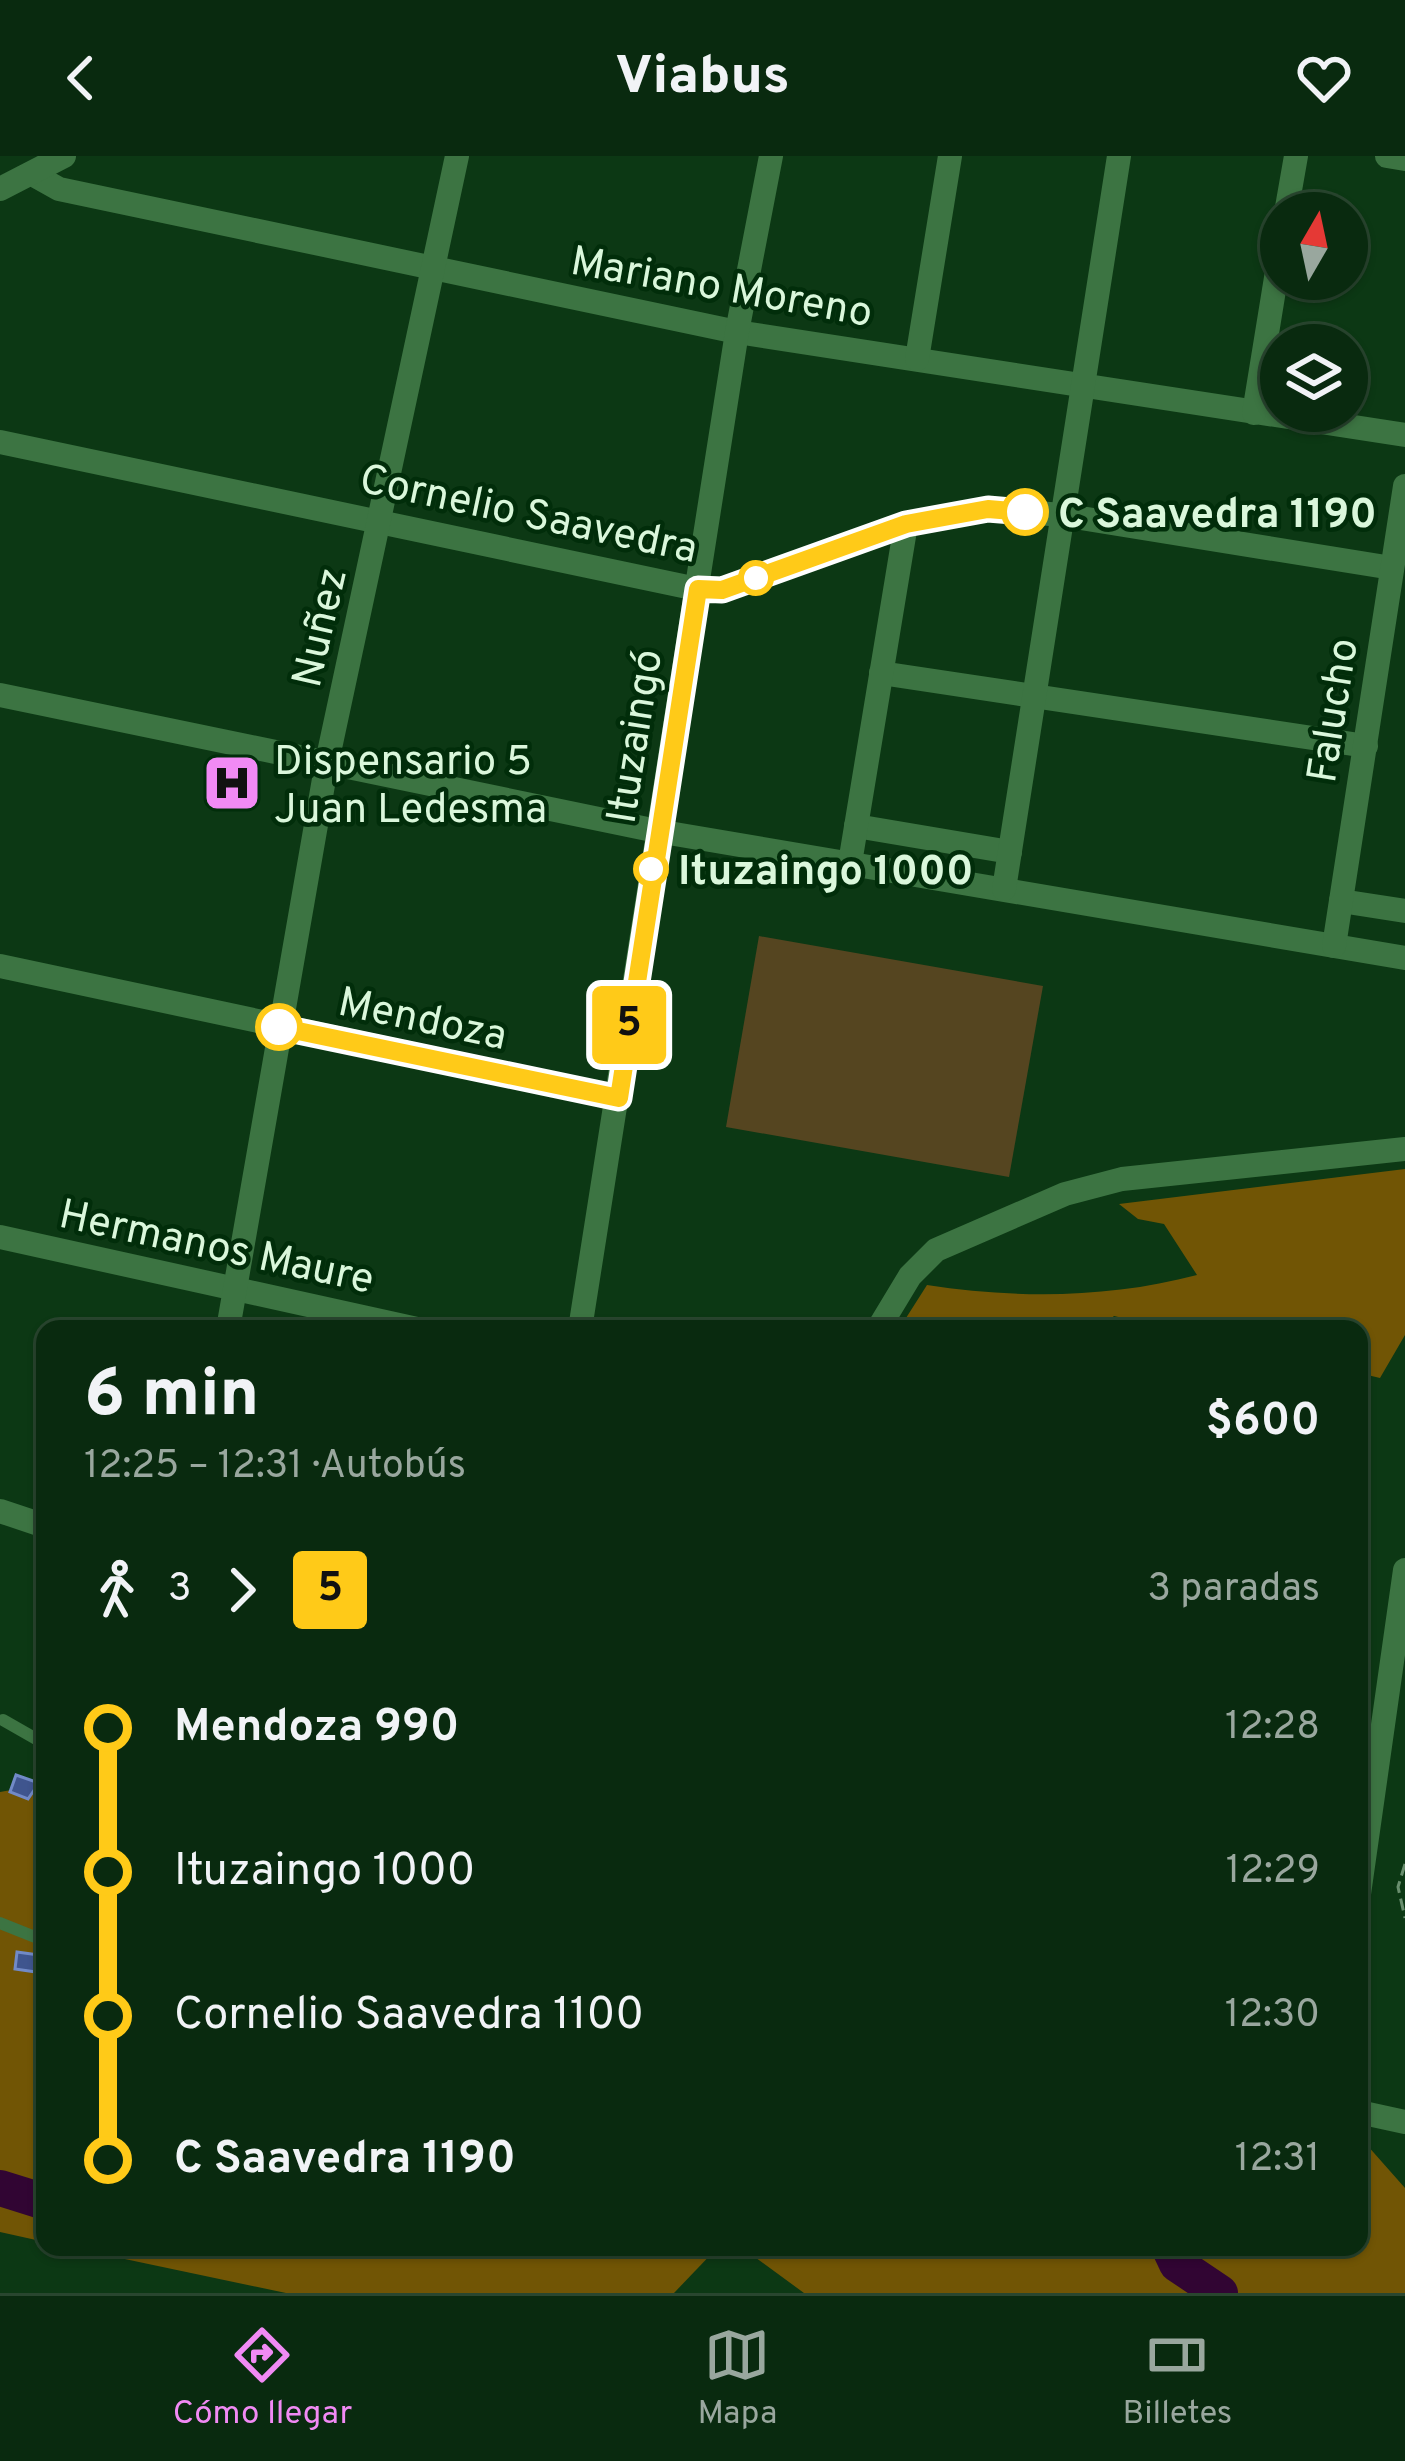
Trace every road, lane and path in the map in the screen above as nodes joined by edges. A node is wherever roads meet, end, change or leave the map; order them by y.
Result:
1 (64, 156) edge
2 (457, 156) edge
3 (771, 156) edge
4 (950, 156) edge
5 (1119, 156) edge
6 (1296, 156) edge
7 (1387, 156) edge
8 (1405, 159) edge
9 (34, 175) junction
10 (0, 189) edge
11 (1290, 192) edge
12 (434, 271) junction
13 (1272, 300) edge
14 (737, 332) junction
15 (917, 359) junction
16 (1080, 385) junction
17 (1254, 412) junction
18 (1405, 435) edge
19 (0, 442) edge
20 (1405, 486) edge
21 (1062, 515) junction
22 (382, 520) junction
23 (906, 524) junction
24 (1392, 568) junction
25 (698, 589) junction
26 (881, 673) junction
27 (0, 695) edge
28 (1034, 696) junction
29 (1366, 746) junction
30 (327, 762) junction
31 (856, 826) junction
32 (657, 831) junction
33 (1010, 852) junction
34 (850, 863) junction
35 (1004, 890) junction
36 (1341, 901) junction
37 (1405, 911) edge
38 (1334, 946) junction
39 (1405, 958) edge
40 (0, 966) edge
41 (279, 1027) junction
42 (619, 1098) junction
43 (1405, 1149) edge
44 (0, 1237) edge
45 (235, 1287) junction
46 (230, 1320) edge
47 (378, 1320) edge
48 (582, 1320) edge
49 (883, 1320) edge
50 (0, 1511) edge
51 (36, 1523) edge
52 (1405, 1570) edge
53 (1401, 1627) edge
54 (3, 1720) dead end
55 (36, 1739) edge
56 (1368, 1837) edge
57 (1405, 1864) edge
58 (1405, 1918) edge
59 (0, 1923) edge
60 (36, 1937) edge
61 (1368, 2114) edge
62 (1405, 2122) edge

1 - 9 street
2 - 12 street, Nuñez
3 - 14 street, Ituzaingó
4 - 15 street
5 - 16 street
6 - 11 street
7 - 8 street
9 - 10 street
9 - 12 street, Mariano Moreno
12 - 14 street, Mariano Moreno
12 - 22 street, Nuñez
13 - 17 street
14 - 15 street, Mariano Moreno
14 - 25 street, Ituzaingó
15 - 16 street, Mariano Moreno
16 - 17 street, Mariano Moreno
16 - 21 street
17 - 18 street, Mariano Moreno
19 - 22 street, Cornelio Saavedra
20 - 24 street, Falucho
21 - 23 street, Cornelio Saavedra
21 - 24 street, Cornelio Saavedra
21 - 28 street
22 - 25 street, Cornelio Saavedra
22 - 30 street, Nuñez
23 - 25 street, Cornelio Saavedra
23 - 26 street
24 - 29 street, Falucho
25 - 32 street, Ituzaingó
26 - 28 street
26 - 31 street
27 - 30 street
28 - 29 street
28 - 33 street
29 - 36 street, Falucho
30 - 32 street
30 - 41 street, Nuñez
31 - 33 street
31 - 34 street
32 - 34 street
32 - 42 street, Ituzaingó
33 - 35 street
34 - 35 street
35 - 38 street
36 - 37 street
36 - 38 street, Falucho
38 - 39 street
40 - 41 street, Mendoza
41 - 42 street, Mendoza
41 - 45 street, Nuñez
42 - 48 street, Ituzaingó
43 - 49 street
44 - 45 street, Hermanos Maure
45 - 46 street, Nuñez
45 - 47 street, Hermanos Maure
50 - 51 street
52 - 53 street
53 - 56 street
54 - 55 lane
57 - 58 path
59 - 60 lane
61 - 62 street

